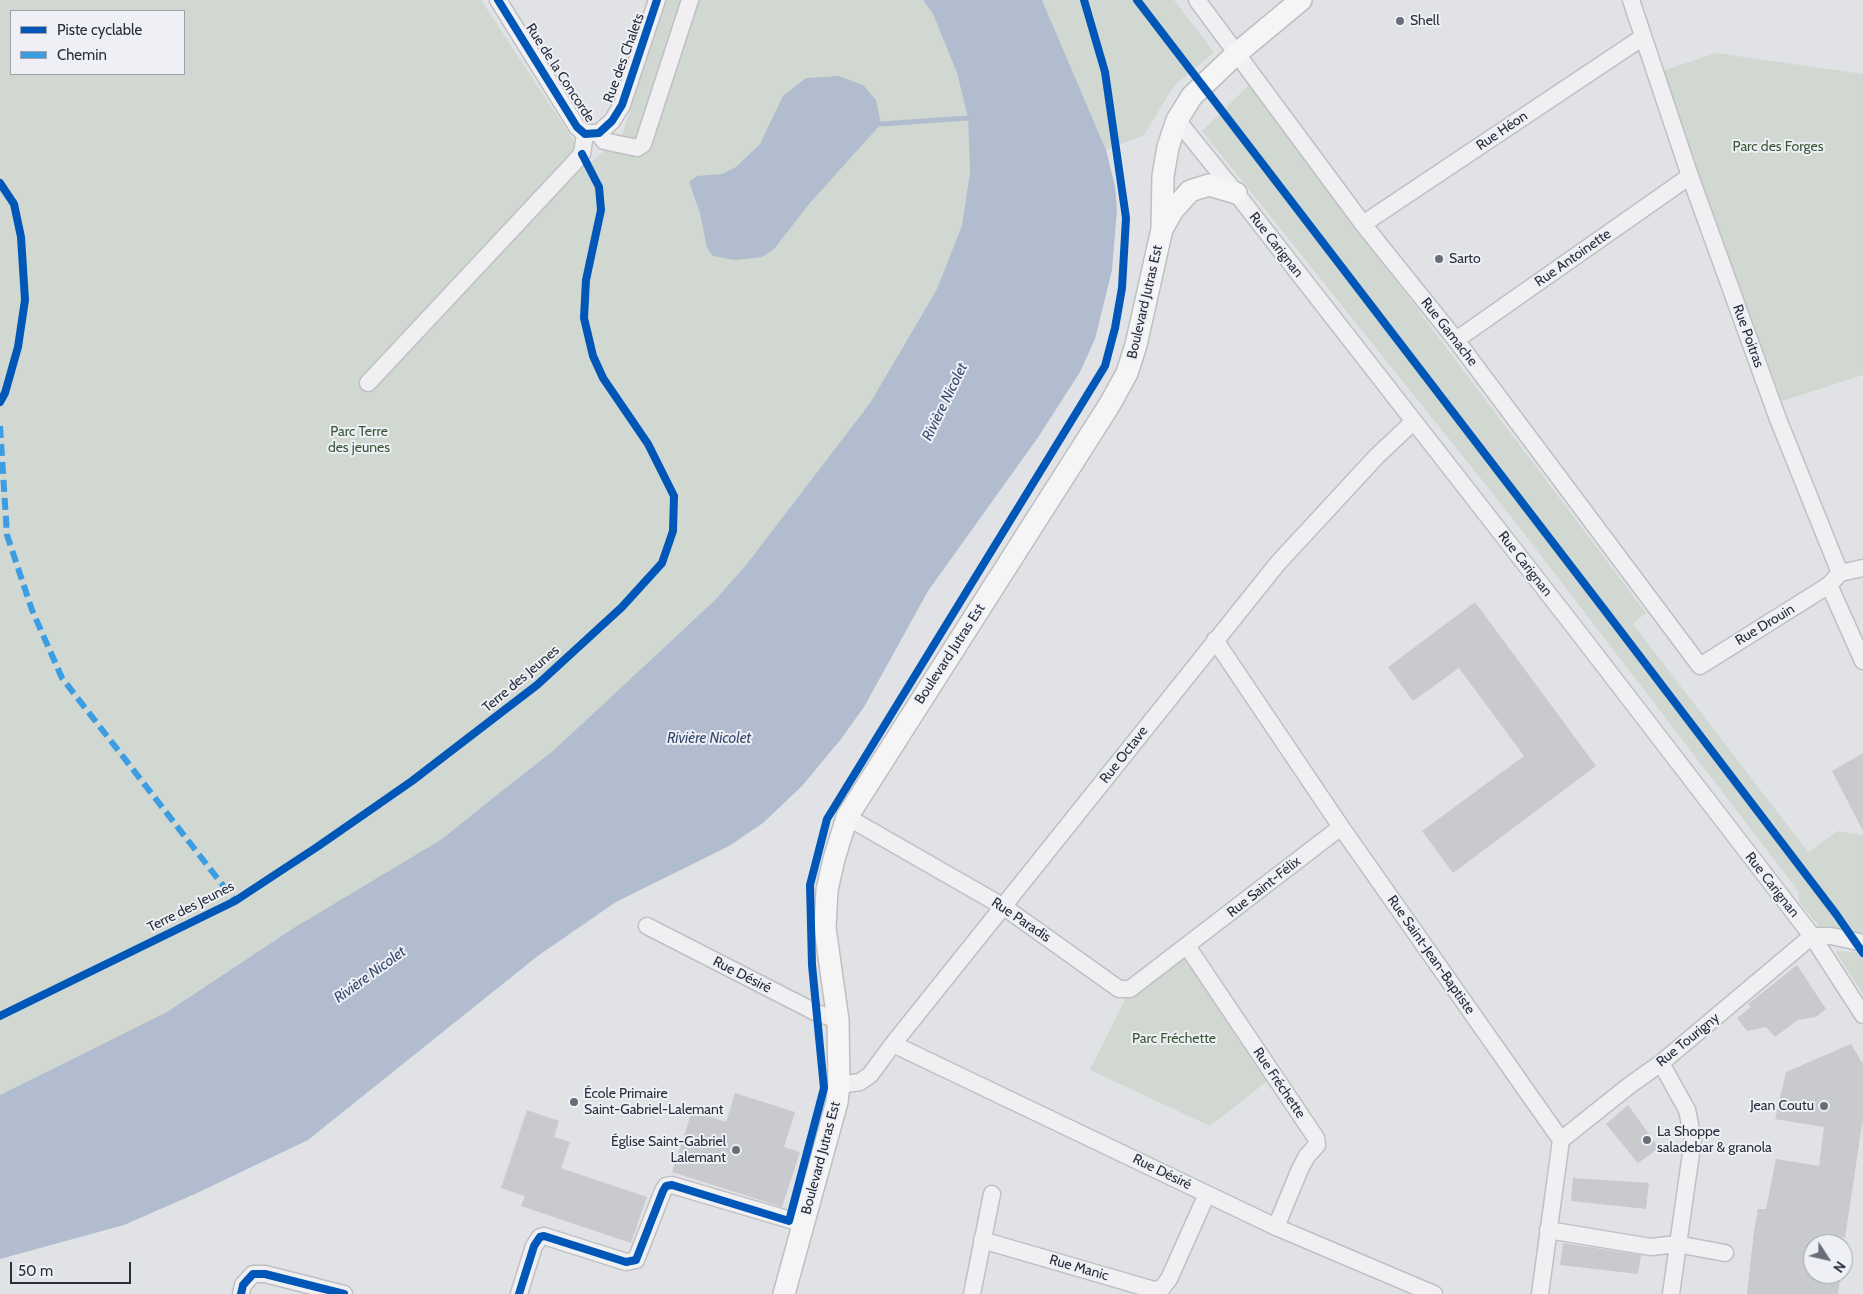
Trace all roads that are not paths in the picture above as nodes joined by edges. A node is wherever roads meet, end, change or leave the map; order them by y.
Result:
1 (498, 0) edge
2 (657, 0) edge
3 (690, 0) edge
4 (1197, 0) edge
5 (1300, 0) edge
6 (1631, 0) edge
7 (1643, 37) junction
8 (1236, 54) junction
9 (1177, 120) junction
10 (592, 133) junction
11 (1690, 176) junction
12 (1236, 193) junction
13 (1363, 224) junction
14 (1162, 229) junction
15 (1456, 340) junction
16 (368, 383) dead end
17 (1413, 422) junction
18 (1863, 568) edge
19 (1835, 579) junction
20 (1215, 640) junction
21 (1863, 661) edge
22 (1700, 666) joint
23 (847, 817) junction
24 (1340, 827) junction
25 (1004, 907) junction
26 (647, 926) dead end
27 (1812, 936) junction
28 (1863, 943) edge
29 (1187, 946) junction
30 (1863, 1015) edge
31 (838, 1020) junction
32 (893, 1044) junction
33 (1661, 1062) junction
34 (839, 1085) junction
35 (1561, 1140) junction
36 (992, 1194) dead end
37 (1207, 1194) junction
38 (804, 1224) junction
39 (1276, 1227) junction
40 (1548, 1230) junction
41 (982, 1240) junction
42 (1677, 1244) junction
43 (1724, 1253) dead end
44 (241, 1294) edge
45 (344, 1294) edge
46 (519, 1294) edge
47 (784, 1294) edge
48 (972, 1294) edge
49 (1434, 1294) edge
50 (1540, 1294) edge
51 (1671, 1294) edge

1 - 10 street, Rue de la Concorde
2 - 10 street, Rue des Chalets
3 - 10 street
4 - 8 street, Rue Gamache
5 - 8 main road, Boulevard Jutras Est
6 - 7 street, Rue Poitras
7 - 11 street, Rue Poitras
7 - 13 street, Rue Héon
8 - 9 main road, Boulevard Jutras Est
8 - 13 street, Rue Gamache
9 - 12 street, Rue Carignan
9 - 14 main road, Boulevard Jutras Est
10 - 16 street
11 - 15 street, Rue Antoinette
11 - 19 street, Rue Poitras
12 - 14 main road
12 - 17 street, Rue Carignan
13 - 15 street, Rue Gamache
14 - 23 main road, Boulevard Jutras Est
15 - 22 street, Rue Gamache
17 - 20 street, Rue Octave
17 - 27 street, Rue Carignan
18 - 19 street, Rue Drouin
19 - 21 street, Rue Poitras
19 - 22 street, Rue Drouin
20 - 24 street, Rue Saint-Jean-Baptiste
20 - 25 street, Rue Octave
23 - 25 street, Rue Paradis
23 - 31 main road, Boulevard Jutras Est
24 - 29 street, Rue Saint-Félix
24 - 35 street, Rue Saint-Jean-Baptiste
25 - 29 street, Rue Paradis
25 - 32 street, Rue Octave
26 - 31 street, Rue Désiré
27 - 28 street
27 - 30 street, Rue Carignan
27 - 33 street, Rue Tourigny
29 - 39 street, Rue Fréchette
31 - 34 main road, Boulevard Jutras Est
32 - 34 street, Rue Octave
32 - 37 street, Rue Désiré
33 - 35 street, Rue Tourigny
33 - 42 street
34 - 38 main road, Boulevard Jutras Est
35 - 40 street
36 - 41 street
37 - 39 street, Rue Désiré
37 - 41 street, Rue Manic
38 - 46 street
38 - 47 main road, Boulevard Jutras Est
39 - 49 street, Rue Désiré
40 - 42 street
40 - 50 street
41 - 48 street
42 - 43 street
42 - 51 street
44 - 45 street

